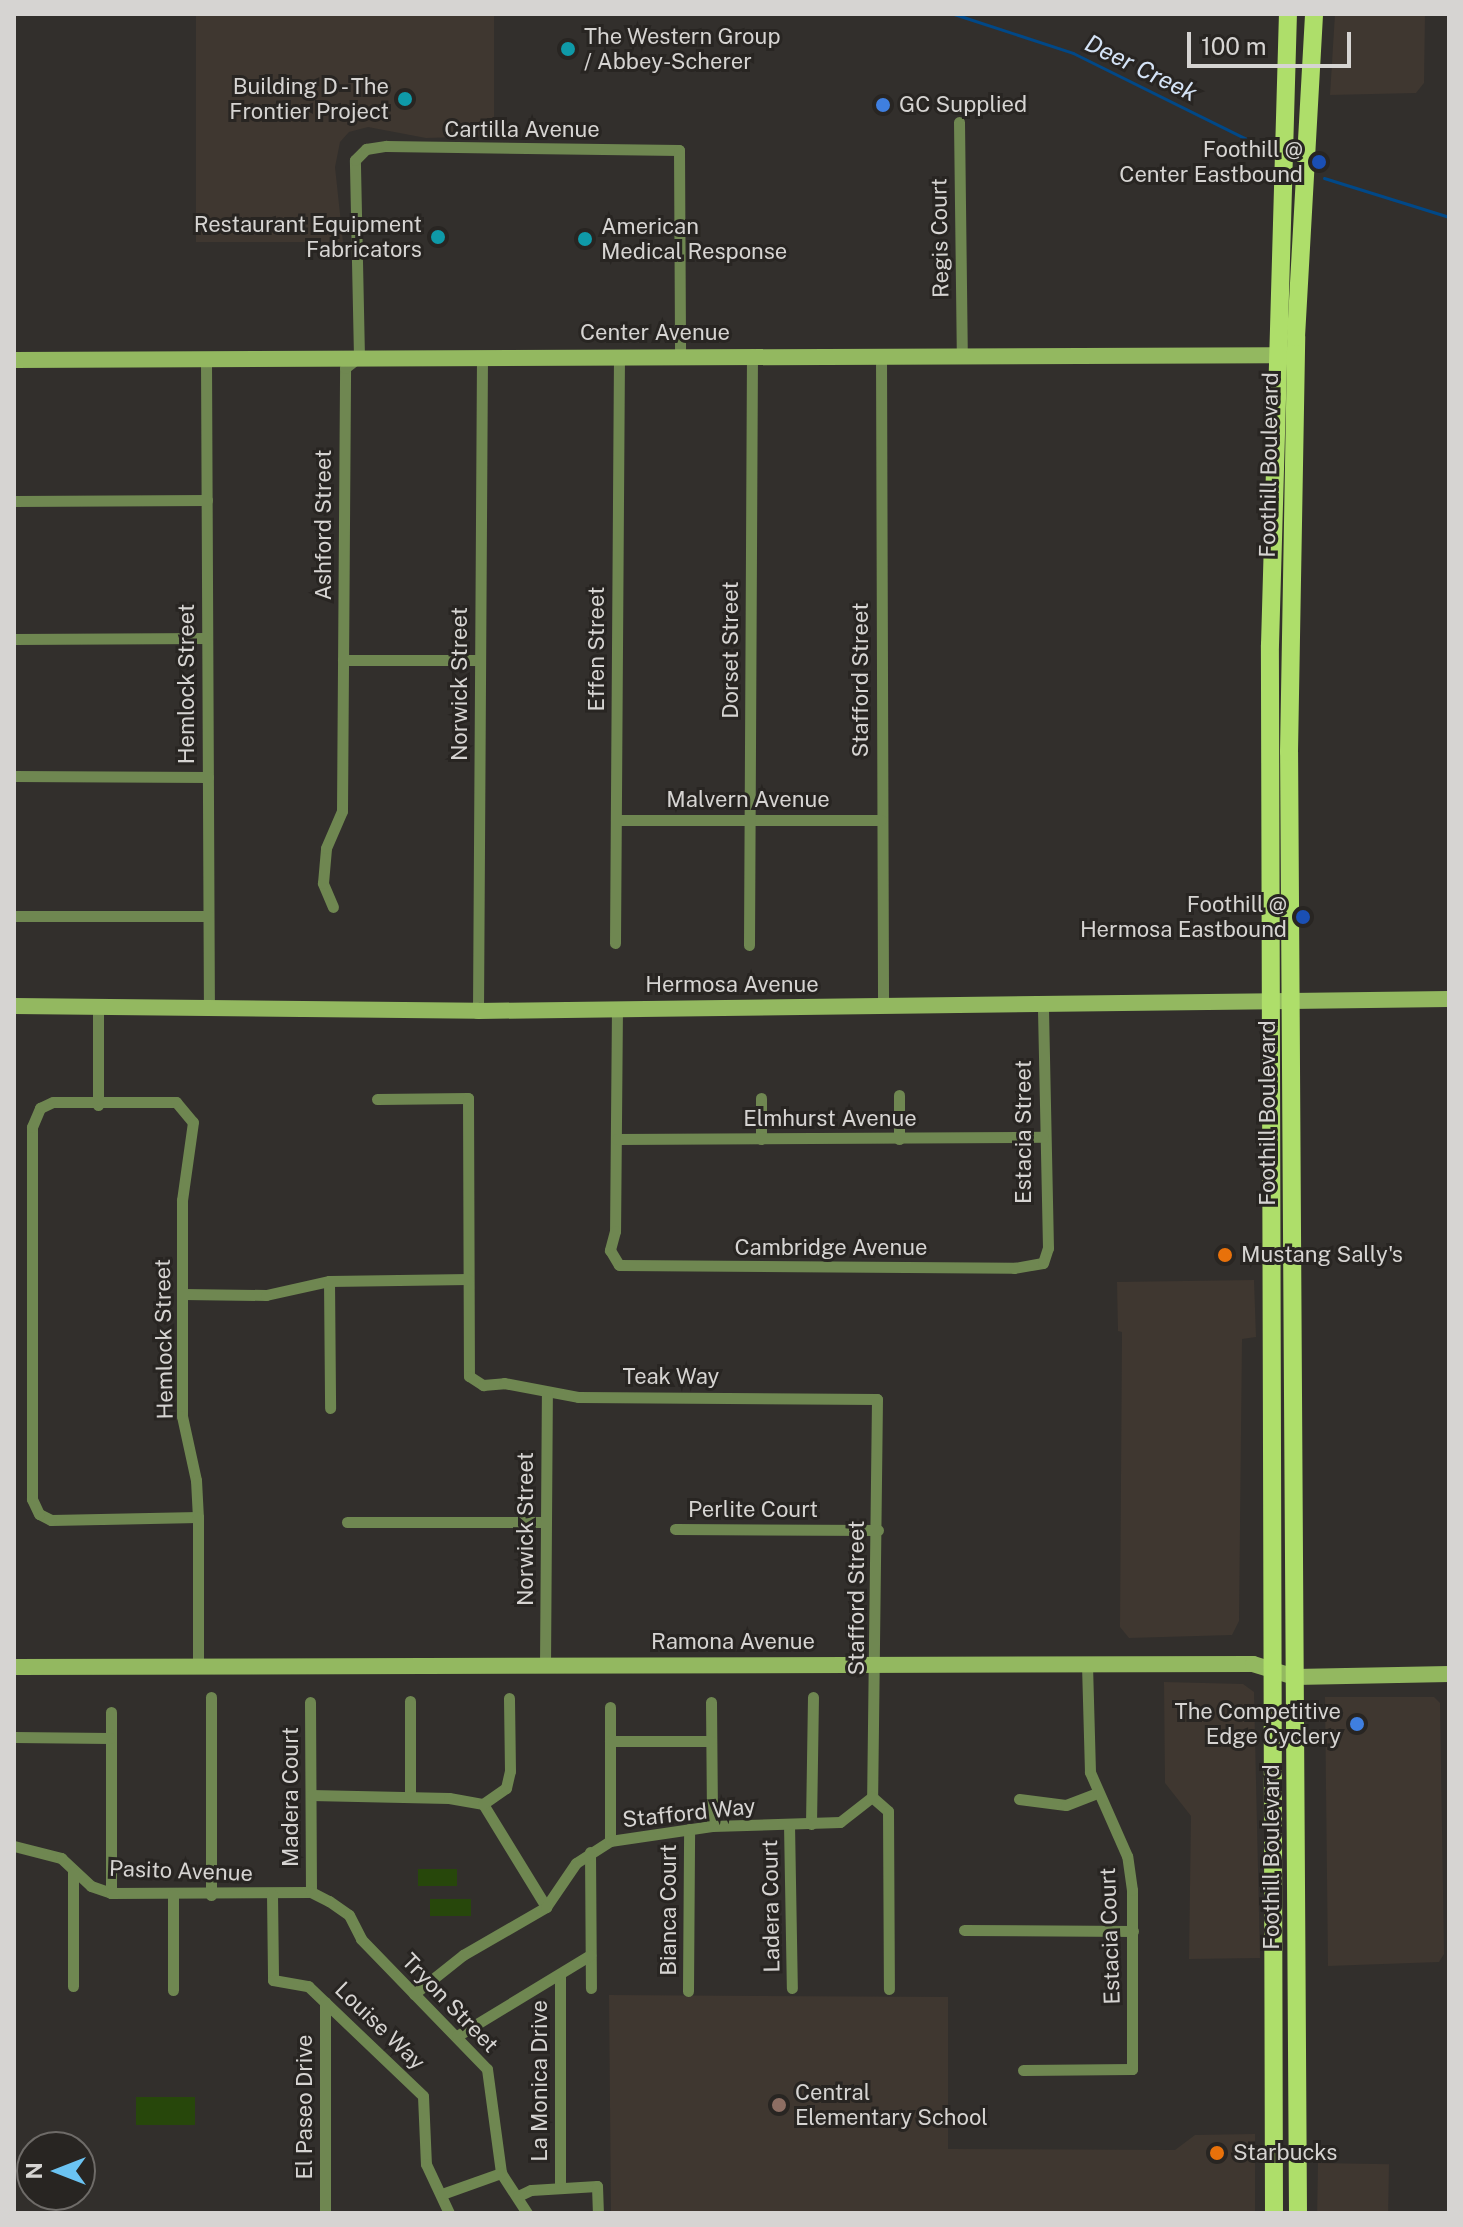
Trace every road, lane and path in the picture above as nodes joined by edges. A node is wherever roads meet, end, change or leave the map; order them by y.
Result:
1 (1288, 14) edge
2 (1314, 14) edge
3 (959, 122) dead end
4 (366, 149) joint
5 (752, 354) junction
6 (881, 354) junction
7 (962, 354) junction
8 (619, 355) junction
9 (680, 355) junction
10 (1276, 355) junction
11 (1296, 355) junction
12 (482, 356) junction
13 (359, 357) junction
14 (14, 360) edge
15 (206, 360) junction
16 (207, 500) junction
17 (14, 501) edge
18 (207, 638) junction
19 (14, 639) edge
20 (343, 660) junction
21 (480, 660) junction
22 (14, 776) edge
23 (208, 777) junction
24 (616, 820) junction
25 (751, 820) junction
26 (881, 820) junction
27 (333, 907) dead end
28 (14, 916) edge
29 (208, 916) junction
30 (615, 943) dead end
31 (749, 945) dead end
32 (1449, 999) edge
33 (1043, 1001) junction
34 (1271, 1001) junction
35 (1291, 1001) junction
36 (98, 1005) junction
37 (14, 1006) edge
38 (883, 1006) junction
39 (617, 1007) junction
40 (209, 1009) junction
41 (478, 1011) junction
42 (899, 1095) dead end
43 (761, 1098) dead end
44 (377, 1099) dead end
45 (98, 1105) junction
46 (1043, 1137) junction
47 (617, 1139) junction
48 (761, 1139) junction
49 (899, 1139) junction
50 (1043, 1263) joint
51 (468, 1279) junction
52 (329, 1281) junction
53 (183, 1294) junction
54 (547, 1392) junction
55 (877, 1399) joint
56 (330, 1408) dead end
57 (198, 1517) junction
58 (347, 1522) dead end
59 (546, 1522) junction
60 (675, 1529) dead end
61 (878, 1530) junction
62 (877, 1664) junction
63 (1087, 1665) junction
64 (198, 1666) junction
65 (545, 1666) junction
66 (14, 1667) edge
67 (1276, 1672) junction
68 (1449, 1674) edge
69 (1295, 1677) junction
70 (211, 1697) dead end
71 (813, 1697) dead end
72 (509, 1698) dead end
73 (410, 1701) dead end
74 (310, 1702) dead end
75 (711, 1702) dead end
76 (610, 1707) dead end
77 (111, 1712) dead end
78 (14, 1737) edge
79 (110, 1738) junction
80 (610, 1741) junction
81 (711, 1741) junction
82 (1097, 1793) junction
83 (311, 1795) junction
84 (410, 1797) junction
85 (872, 1797) junction
86 (1019, 1799) dead end
87 (483, 1804) junction
88 (789, 1824) junction
89 (811, 1824) junction
90 (712, 1826) junction
91 (689, 1829) junction
92 (610, 1841) junction
93 (14, 1846) edge
94 (590, 1852) junction
95 (73, 1871) junction
96 (311, 1892) junction
97 (111, 1893) junction
98 (173, 1894) junction
99 (272, 1894) junction
100 (211, 1895) junction
101 (546, 1907) junction
102 (964, 1930) dead end
103 (1133, 1931) junction
104 (590, 1955) junction
105 (560, 1974) junction
106 (73, 1986) dead end
107 (591, 1988) dead end
108 (792, 1988) dead end
109 (889, 1989) dead end
110 (173, 1990) dead end
111 (688, 1991) dead end
112 (414, 1994) junction
113 (325, 2002) junction
114 (457, 2036) junction
115 (1023, 2070) dead end
116 (501, 2173) junction
117 (560, 2188) junction
118 (442, 2194) junction
119 (518, 2196) junction
120 (325, 2213) edge
121 (449, 2213) edge
122 (527, 2213) edge
123 (598, 2213) edge
124 (1274, 2213) edge
125 (1298, 2213) edge

1 - 10 main road, Foothill Boulevard
2 - 11 main road, Foothill Boulevard
3 - 7 street, Regis Court
4 - 9 street, Cartilla Avenue
4 - 13 street, Ashford Street
5 - 6 street, Center Avenue
5 - 9 street, Center Avenue
5 - 25 street, Dorset Street
6 - 7 street, Center Avenue
6 - 26 street, Stafford Street
7 - 10 street, Center Avenue
8 - 9 street, Center Avenue
8 - 12 street, Center Avenue
8 - 24 street, Effen Street
10 - 11 street, Center Avenue
10 - 34 main road, Foothill Boulevard
11 - 35 main road, Foothill Boulevard
12 - 13 street, Center Avenue
12 - 21 street, Norwick Street
13 - 15 street, Center Avenue
13 - 20 street, Ashford Street
14 - 15 street, Center Avenue
15 - 16 street, Hemlock Street
16 - 17 street
16 - 18 street, Hemlock Street
18 - 19 street
18 - 23 street, Hemlock Street
20 - 21 street
20 - 27 street, Ashford Street
21 - 41 street, Norwick Street
22 - 23 street
23 - 29 street, Hemlock Street
24 - 25 street, Malvern Avenue
24 - 30 street, Effen Street
25 - 26 street, Malvern Avenue
25 - 31 street, Dorset Street
26 - 38 street, Stafford Street
28 - 29 street
29 - 40 street, Hemlock Street
32 - 35 street, Hermosa Avenue
33 - 34 street, Hermosa Avenue
33 - 38 street, Hermosa Avenue
33 - 46 street, Estacia Street
34 - 35 street, Hermosa Avenue
34 - 67 main road, Foothill Boulevard
35 - 69 main road, Foothill Boulevard
36 - 37 street, Hermosa Avenue
36 - 40 street, Hermosa Avenue
36 - 45 street
38 - 39 street, Hermosa Avenue
39 - 41 street, Hermosa Avenue
39 - 47 street
40 - 41 street, Hermosa Avenue
42 - 49 street
43 - 48 street
44 - 51 street
45 - 53 street, Hemlock Street
45 - 57 street
46 - 49 street, Elmhurst Avenue
46 - 50 street, Estacia Street
47 - 48 street, Elmhurst Avenue
47 - 50 street, Cambridge Avenue
48 - 49 street, Elmhurst Avenue
51 - 52 street
51 - 54 street, Teak Way
52 - 53 street
52 - 56 street
53 - 57 street, Hemlock Street
54 - 55 street, Teak Way
54 - 59 street, Norwick Street
55 - 61 street, Stafford Street
57 - 64 street, Hemlock Street
58 - 59 street
59 - 65 street, Norwick Street
60 - 61 street, Perlite Court
61 - 62 street, Stafford Street
62 - 63 street, Ramona Avenue
62 - 65 street, Ramona Avenue
62 - 85 street, Stafford Street
63 - 67 street, Ramona Avenue
63 - 82 street, Estacia Court
64 - 65 street, Ramona Avenue
64 - 66 street, Ramona Avenue
67 - 69 street, Ramona Avenue
67 - 124 main road, Foothill Boulevard
68 - 69 street, Ramona Avenue
69 - 125 main road, Foothill Boulevard
70 - 100 street
71 - 89 street
72 - 87 street
73 - 84 street
74 - 83 street, Madera Court
75 - 81 street
76 - 80 street
77 - 79 street
78 - 79 street
79 - 97 street
80 - 81 street
80 - 92 street
81 - 90 street
82 - 86 street
82 - 103 street, Estacia Court
83 - 84 street
83 - 96 street, Madera Court
84 - 87 street
85 - 89 street, Stafford Way
85 - 109 street
87 - 101 street
88 - 89 street, Stafford Way
88 - 90 street, Stafford Way
88 - 108 street, Ladera Court
90 - 91 street, Stafford Way
91 - 92 street, Stafford Way
91 - 111 street, Bianca Court
92 - 94 street, Stafford Way
93 - 95 street, Pasito Avenue
94 - 101 street, Stafford Way
94 - 104 street
95 - 97 street, Pasito Avenue
95 - 106 street
96 - 99 street, Pasito Avenue
96 - 112 street, Tryon Street
97 - 98 street, Pasito Avenue
98 - 100 street, Pasito Avenue
98 - 110 street
99 - 100 street, Pasito Avenue
99 - 113 street, Louise Way
101 - 112 street, Stafford Way
102 - 103 street
103 - 115 street, Estacia Court
104 - 105 street
104 - 107 street
105 - 114 street
105 - 117 street, La Monica Drive
112 - 114 street, Tryon Street
113 - 118 street, Louise Way
113 - 120 street, El Paseo Drive
114 - 116 street, Tryon Street
116 - 118 street
116 - 119 street, Tryon Street
117 - 119 street
117 - 123 street
118 - 121 street, Louise Way
119 - 122 street, Tryon Street

